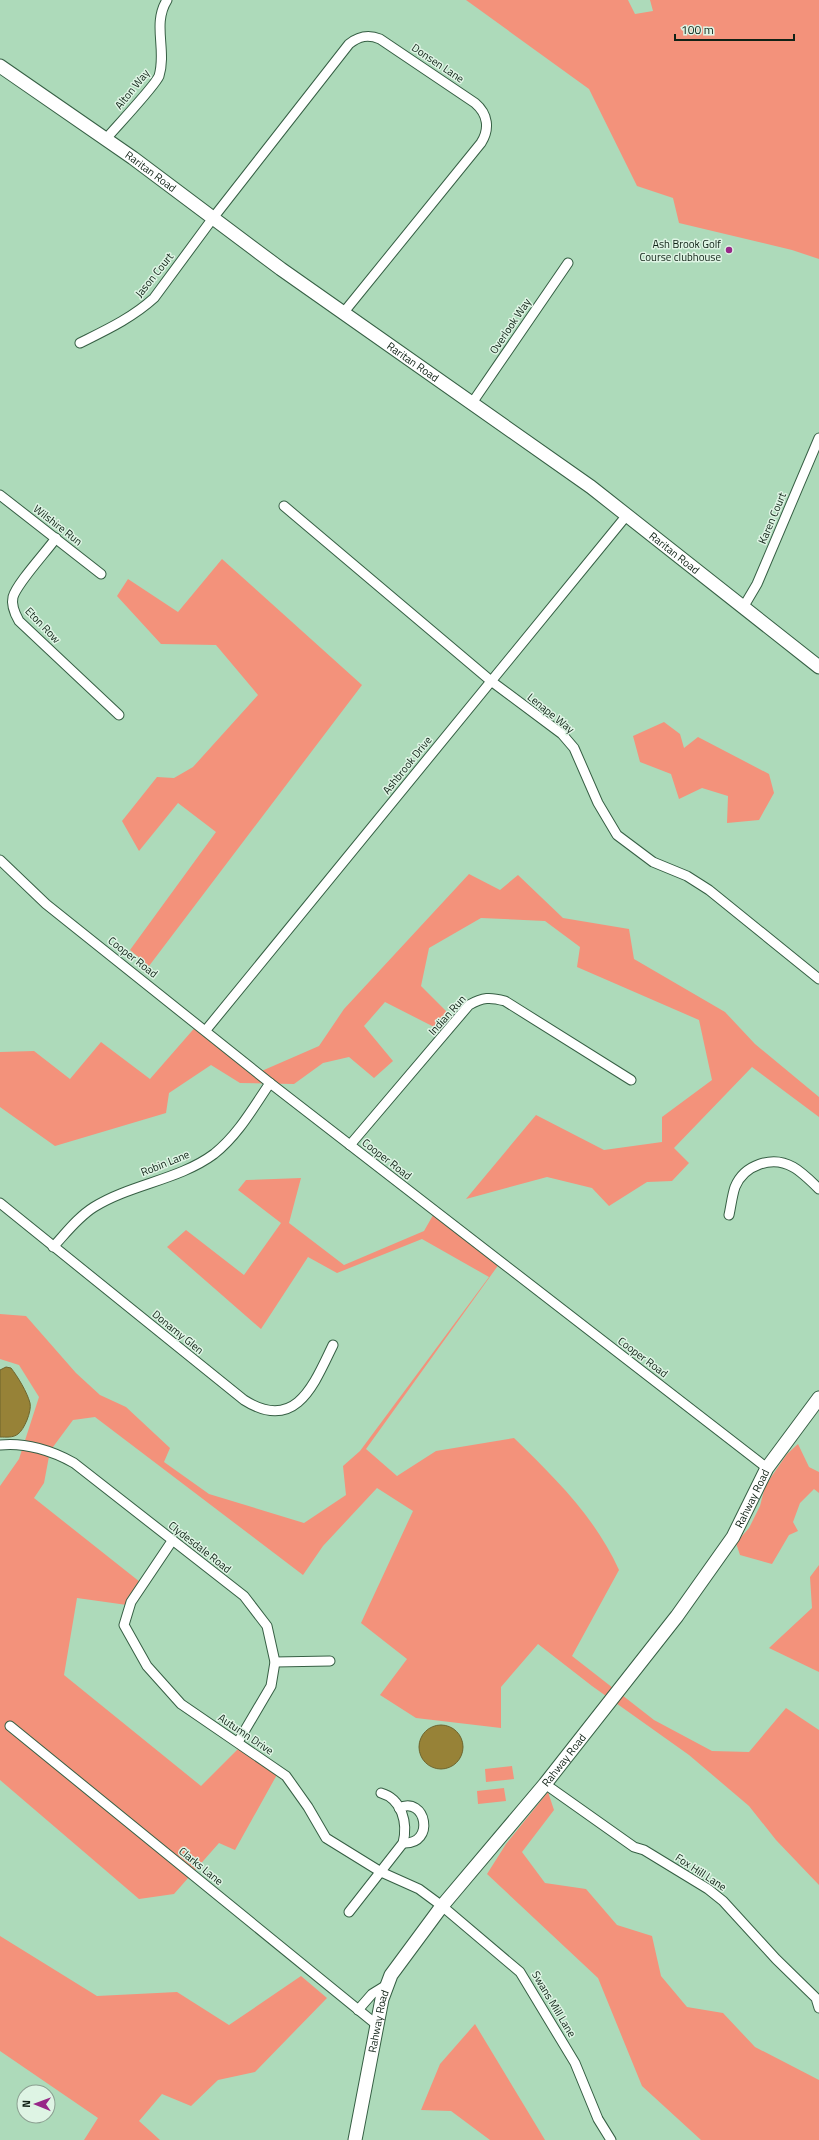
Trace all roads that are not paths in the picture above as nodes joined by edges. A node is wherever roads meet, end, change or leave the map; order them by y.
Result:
1 (167, 0) edge
2 (0, 66) edge
3 (105, 140) junction
4 (213, 218) junction
5 (568, 263) dead end
6 (344, 312) junction
7 (80, 343) dead end
8 (472, 403) junction
9 (819, 438) edge
10 (0, 495) edge
11 (284, 506) dead end
12 (627, 514) junction
13 (56, 538) junction
14 (101, 574) dead end
15 (744, 606) junction
16 (819, 667) edge
17 (491, 681) junction
18 (119, 715) dead end
19 (0, 860) edge
20 (819, 979) edge
21 (206, 1030) junction
22 (631, 1080) dead end
23 (270, 1083) junction
24 (350, 1145) junction
25 (819, 1189) edge
26 (0, 1203) edge
27 (729, 1215) dead end
28 (53, 1247) junction
29 (333, 1345) dead end
30 (819, 1398) edge
31 (0, 1445) edge
32 (767, 1468) junction
33 (172, 1541) junction
34 (330, 1661) dead end
35 (275, 1662) junction
36 (10, 1726) dead end
37 (238, 1742) junction
38 (545, 1784) junction
39 (381, 1793) dead end
40 (399, 1808) junction
41 (403, 1843) junction
42 (381, 1872) junction
43 (442, 1906) junction
44 (349, 1912) dead end
45 (385, 1986) junction
46 (819, 2008) edge
47 (358, 2010) junction
48 (377, 2025) junction
49 (355, 2140) edge
50 (611, 2140) edge

1 - 3 street, Alton Way
2 - 3 street, Raritan Road
3 - 4 street, Raritan Road
4 - 6 street, Raritan Road
4 - 6 street, Donsen Lane
4 - 7 street, Jason Court
5 - 8 street, Overlook Way
6 - 8 street, Raritan Road
8 - 12 street, Raritan Road
9 - 15 street, Karen Court
10 - 13 street, Wilshire Run
11 - 17 street, Lenape Way
12 - 15 street, Raritan Road
12 - 17 street, Ashbrook Drive
13 - 14 street, Wilshire Run
13 - 18 street, Eton Row
15 - 16 street, Raritan Road
17 - 20 street, Lenape Way
17 - 21 street, Ashbrook Drive
19 - 21 street, Cooper Road
21 - 23 street, Cooper Road
22 - 24 street, Indian Run
23 - 24 street, Cooper Road
23 - 28 street, Robin Lane
24 - 32 street, Cooper Road
25 - 27 street
26 - 28 street, Donamy Glen
28 - 29 street, Donamy Glen
30 - 32 street, Rahway Road
31 - 33 street, Clydesdale Road
32 - 38 street, Rahway Road
33 - 35 street, Clydesdale Road
33 - 37 street, Autumn Drive
34 - 35 street
35 - 37 street, Clydesdale Road
36 - 47 street, Clarks Lane
37 - 42 street, Autumn Drive
38 - 43 street, Rahway Road
38 - 46 street, Fox Hill Lane
39 - 40 street
40 - 41 street
40 - 41 street
41 - 42 street
42 - 43 street, Autumn Drive
42 - 44 street
43 - 45 street, Rahway Road
43 - 50 street, Swans Mill Lane
45 - 47 street
45 - 48 street, Rahway Road
47 - 48 street, Clarks Lane
48 - 49 street, Rahway Road

